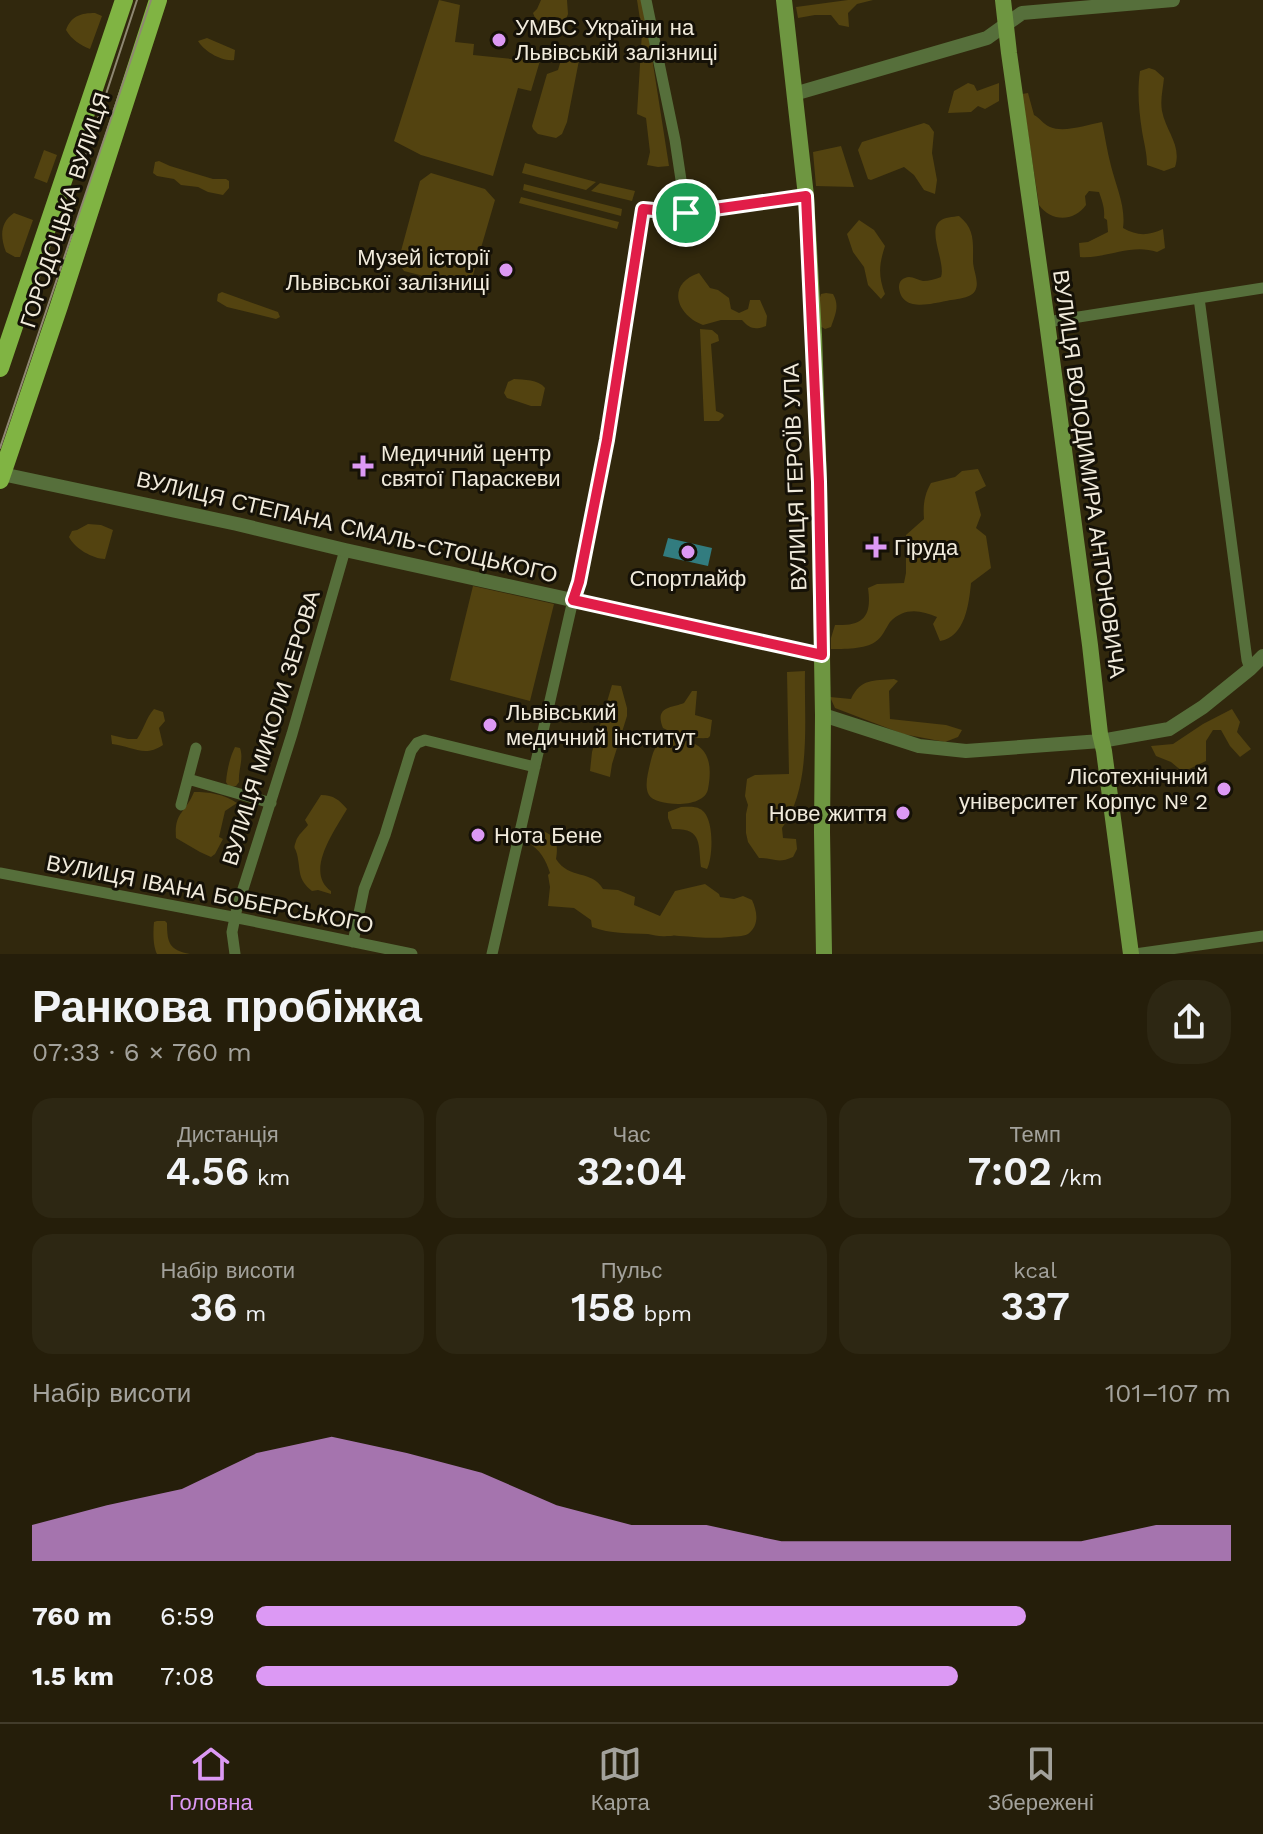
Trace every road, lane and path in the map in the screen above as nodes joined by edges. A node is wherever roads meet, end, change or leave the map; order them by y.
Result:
1 (124, 0) edge
2 (158, 0) edge
3 (646, 0) edge
4 (784, 0) edge
5 (1003, 0) edge
6 (1169, 0) edge
7 (1005, 26) junction
8 (794, 94) junction
9 (806, 196) junction
10 (686, 213) junction
11 (1263, 288) edge
12 (1199, 298) junction
13 (1047, 322) junction
14 (0, 368) edge
15 (607, 440) joint
16 (1, 477) edge
17 (345, 550) junction
18 (573, 600) junction
19 (822, 655) junction
20 (1263, 656) edge
21 (1250, 669) junction
22 (823, 715) junction
23 (1101, 741) junction
24 (196, 748) dead end
25 (535, 767) junction
26 (188, 779) junction
27 (271, 803) junction
28 (181, 805) dead end
29 (0, 873) edge
30 (235, 917) junction
31 (1263, 936) edge
32 (353, 942) junction
33 (235, 954) edge
34 (412, 954) edge
35 (492, 954) edge
36 (824, 954) edge
37 (1133, 954) edge

1 - 14 main road, ГОРОДОЦЬКА ВУЛИЦЯ
2 - 16 main road, ГОРОДОЦЬКА ВУЛИЦЯ
3 - 10 street
4 - 8 main road, ВУЛИЦЯ ГЕРОЇВ УПА
5 - 7 main road, ВУЛИЦЯ ВОЛОДИМИРА АНТОНОВИЧА
6 - 7 street
7 - 8 street
7 - 13 main road, ВУЛИЦЯ ВОЛОДИМИРА АНТОНОВИЧА
8 - 9 main road, ВУЛИЦЯ ГЕРОЇВ УПА
9 - 10 street
9 - 19 main road, ВУЛИЦЯ ГЕРОЇВ УПА
10 - 15 street
11 - 12 street
12 - 13 street
12 - 21 street
13 - 23 main road, ВУЛИЦЯ ВОЛОДИМИРА АНТОНОВИЧА
15 - 18 street
16 - 17 street, ВУЛИЦЯ СТЕПАНА СМАЛЬ-СТОЦЬКОГО
17 - 18 street, ВУЛИЦЯ СТЕПАНА СМАЛЬ-СТОЦЬКОГО
17 - 27 street, ВУЛИЦЯ МИКОЛИ ЗЕРОВА
18 - 19 street, ВУЛИЦЯ СТЕПАНА СМАЛЬ-СТОЦЬКОГО
18 - 25 street
19 - 22 main road, ВУЛИЦЯ ГЕРОЇВ УПА
20 - 21 street
21 - 23 street
22 - 23 street
22 - 36 main road, ВУЛИЦЯ ГЕРОЇВ УПА
23 - 37 main road, ВУЛИЦЯ ВОЛОДИМИРА АНТОНОВИЧА
24 - 26 street
25 - 32 street
25 - 35 street
26 - 27 street
26 - 28 street
27 - 30 street, ВУЛИЦЯ МИКОЛИ ЗЕРОВА
29 - 30 street, ВУЛИЦЯ ІВАНА БОБЕРСЬКОГО
30 - 32 street, ВУЛИЦЯ ІВАНА БОБЕРСЬКОГО
30 - 33 street, ВУЛИЦЯ МИКОЛИ ЗЕРОВА
31 - 37 street
32 - 34 street, ВУЛИЦЯ ІВАНА БОБЕРСЬКОГО

